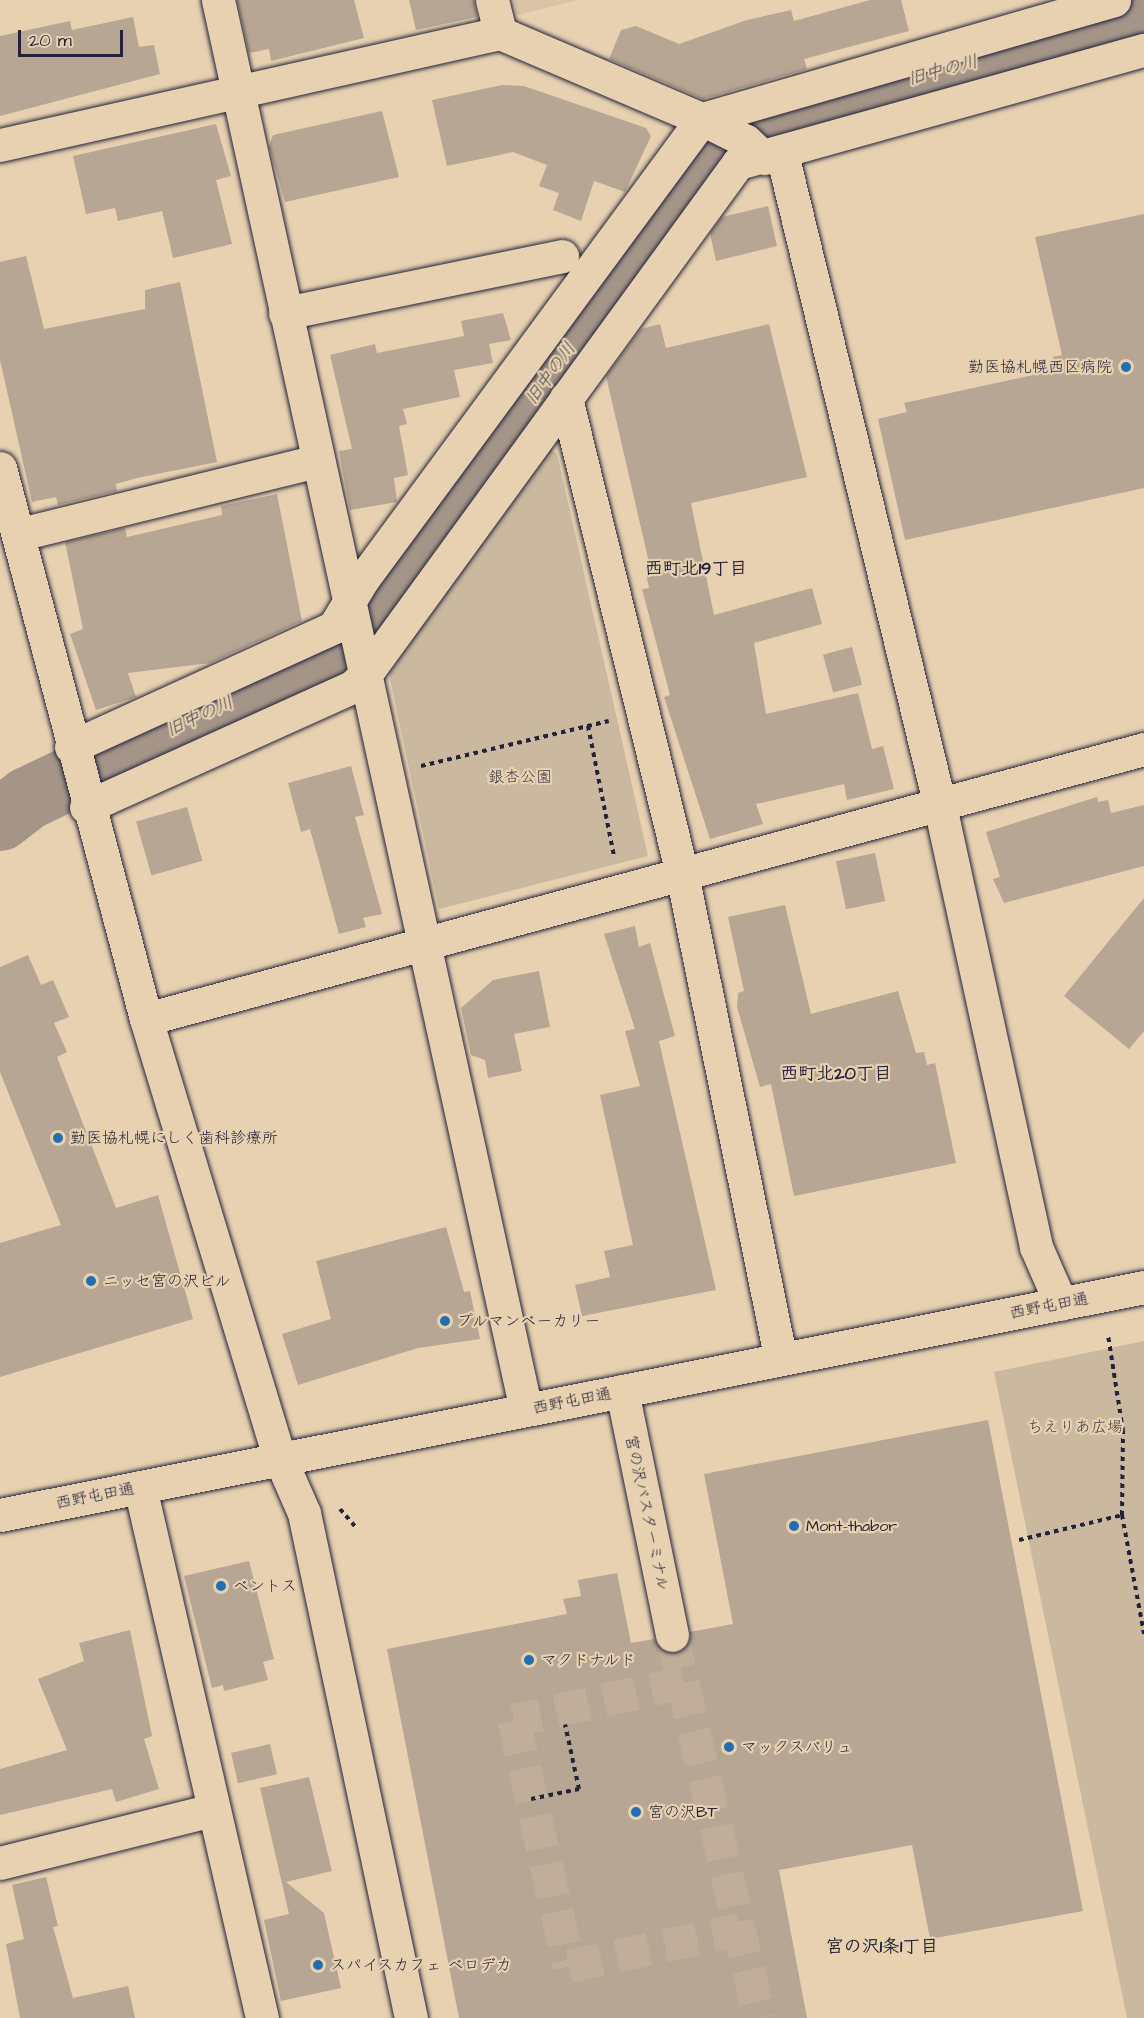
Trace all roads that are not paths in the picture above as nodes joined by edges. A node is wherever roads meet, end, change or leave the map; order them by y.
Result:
1 (218, 0) edge
2 (492, 0) edge
3 (1114, 0) edge
4 (500, 33) junction
5 (1144, 50) edge
6 (238, 93) junction
7 (709, 123) junction
8 (0, 145) edge
9 (764, 151) junction
10 (562, 256) dead end
11 (285, 313) junction
12 (566, 398) junction
13 (318, 461) junction
14 (0, 468) edge
15 (20, 534) junction
16 (350, 608) junction
17 (363, 667) junction
18 (1144, 749) edge
19 (73, 753) junction
20 (84, 800) junction
21 (940, 806) junction
22 (682, 874) junction
23 (424, 945) junction
24 (146, 1019) junction
25 (1144, 1287) edge
26 (1061, 1304) junction
27 (781, 1359) junction
28 (622, 1391) junction
29 (526, 1410) junction
30 (279, 1456) junction
31 (140, 1487) junction
32 (0, 1515) edge
33 (672, 1635) tunnel mouth
34 (213, 1810) junction
35 (0, 1863) edge
36 (262, 2018) edge
37 (411, 2018) edge

1 - 6 street
2 - 4 street
3 - 7 street
4 - 6 street
4 - 7 street
5 - 9 street
6 - 8 street
6 - 11 street
7 - 9 street
7 - 16 street
9 - 12 street
9 - 21 street
10 - 11 street
11 - 13 street
12 - 17 street
12 - 22 street
13 - 15 street
13 - 16 street
14 - 15 street
15 - 19 street
16 - 17 street
16 - 19 street
17 - 20 street
17 - 23 street
18 - 21 street
19 - 20 street
20 - 24 street
21 - 22 street
21 - 26 street
22 - 23 street
22 - 27 street
23 - 24 street
23 - 29 street
24 - 30 street
25 - 26 street, 西野屯田通
26 - 27 street, 西野屯田通
27 - 28 street, 西野屯田通
28 - 29 street, 西野屯田通
28 - 33 street, 宮の沢バスターミナル
29 - 30 street, 西野屯田通
30 - 31 street, 西野屯田通
30 - 37 street
31 - 32 street, 西野屯田通
31 - 34 street
34 - 35 street
34 - 36 street

